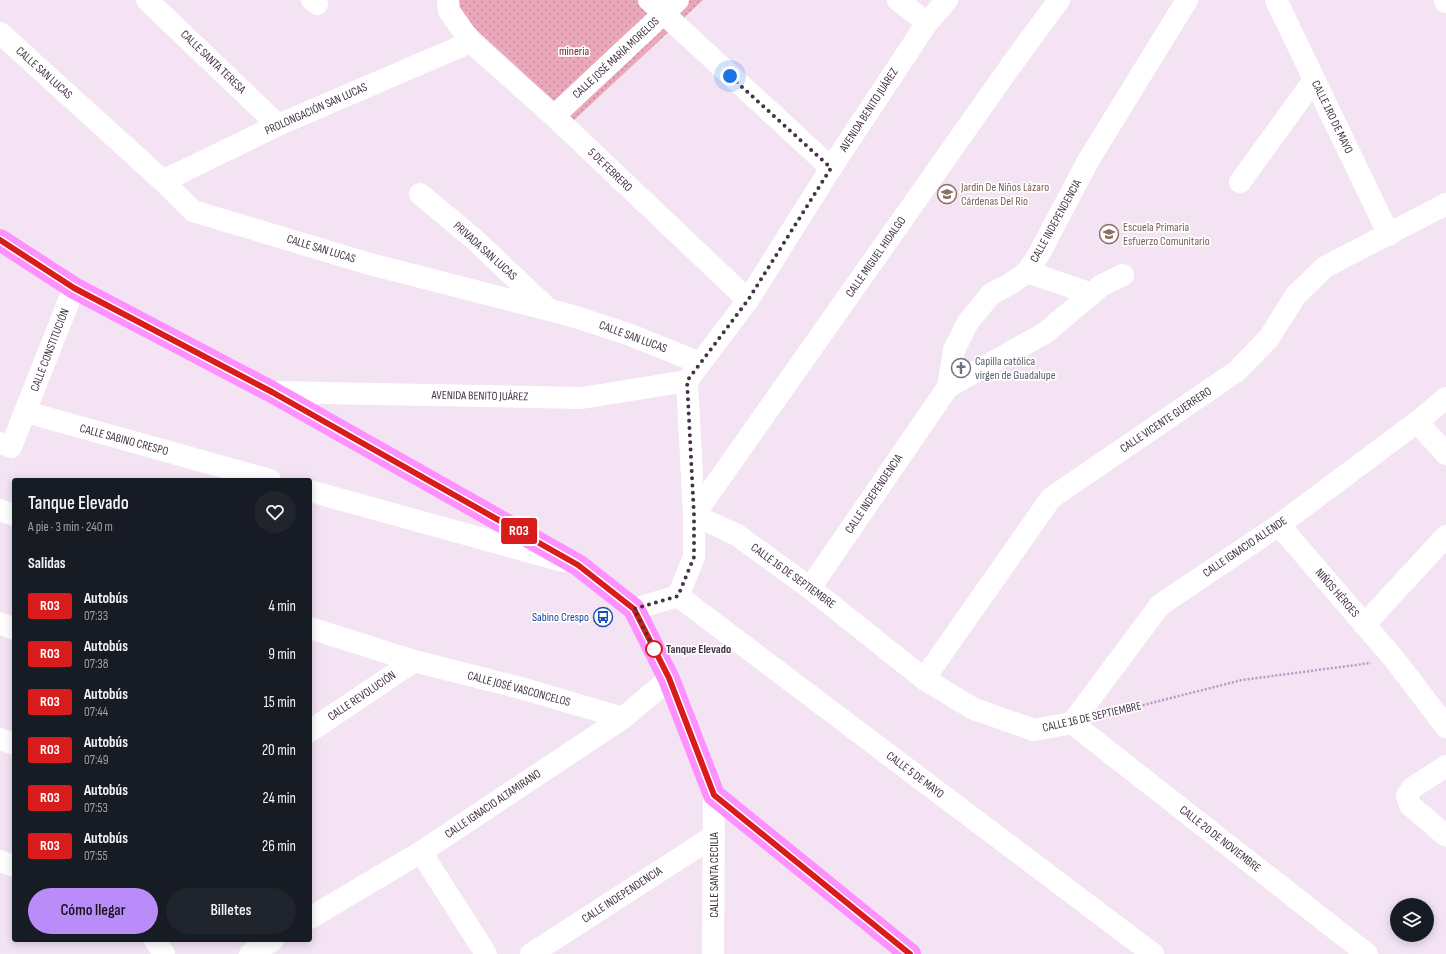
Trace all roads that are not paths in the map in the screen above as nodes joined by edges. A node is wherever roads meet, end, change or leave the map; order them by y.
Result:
1 (147, 0) edge
2 (448, 0) edge
3 (898, 0) edge
4 (947, 0) edge
5 (1060, 0) edge
6 (1187, 0) edge
7 (1276, 0) edge
8 (664, 5) edge
9 (927, 23) junction
10 (0, 33) edge
11 (471, 42) junction
12 (1314, 80) junction
13 (554, 116) junction
14 (278, 124) junction
15 (831, 168) junction
16 (163, 181) junction
17 (1240, 182) dead end
18 (420, 194) dead end
19 (1446, 204) edge
20 (1389, 235) junction
21 (0, 240) edge
22 (1027, 272) junction
23 (1123, 275) dead end
24 (74, 288) junction
25 (1092, 294) junction
26 (748, 300) junction
27 (548, 310) junction
28 (700, 363) junction
29 (687, 381) junction
30 (948, 387) junction
31 (272, 392) junction
32 (1446, 398) edge
33 (26, 412) junction
34 (1417, 422) junction
35 (0, 443) edge
36 (1446, 454) edge
37 (263, 478) edge
38 (312, 492) edge
39 (0, 510) edge
40 (12, 514) edge
41 (694, 515) junction
42 (1279, 525) junction
43 (1446, 536) edge
44 (578, 565) junction
45 (810, 588) junction
46 (678, 596) junction
47 (634, 609) junction
48 (0, 623) edge
49 (1364, 625) junction
50 (12, 627) edge
51 (312, 629) edge
52 (414, 662) junction
53 (669, 678) junction
54 (924, 679) junction
55 (623, 718) junction
56 (1072, 723) junction
57 (1446, 727) edge
58 (312, 730) edge
59 (0, 739) edge
60 (12, 743) edge
61 (1446, 766) edge
62 (714, 795) junction
63 (714, 836) junction
64 (1446, 836) edge
65 (421, 852) junction
66 (0, 861) edge
67 (12, 865) edge
68 (312, 917) edge
69 (156, 942) edge
70 (270, 942) edge
71 (164, 954) edge
72 (250, 954) edge
73 (486, 954) edge
74 (531, 954) edge
75 (713, 954) edge
76 (910, 954) edge
77 (1153, 954) edge
78 (1367, 954) edge

1 - 14 street, CALLE SANTA TERESA
2 - 11 street, 5 DE FEBRERO
3 - 9 street
4 - 9 street, AVENIDA BENITO JUÁREZ
5 - 41 street, CALLE MIGUEL HIDALGO
6 - 22 street, CALLE INDEPENDENCIA
7 - 12 street, CALLE 1RO DE MAYO
8 - 13 street, CALLE JOSÉ MARÍA MORELOS
8 - 15 street
9 - 15 street, AVENIDA BENITO JUÁREZ
10 - 16 street, CALLE SAN LUCAS
11 - 13 street, 5 DE FEBRERO
11 - 14 street, PROLONGACIÓN SAN LUCAS
12 - 17 street
12 - 20 street, CALLE 1RO DE MAYO
13 - 26 street, 5 DE FEBRERO
14 - 16 street, PROLONGACIÓN SAN LUCAS
15 - 26 street, AVENIDA BENITO JUÁREZ
16 - 27 street, CALLE SAN LUCAS
18 - 27 street, PRIVADA SAN LUCAS
19 - 20 street, CALLE VICENTE GUERRERO
20 - 54 street, CALLE VICENTE GUERRERO
21 - 24 main road
22 - 25 street
22 - 30 street, CALLE INDEPENDENCIA
23 - 25 street
24 - 31 main road
24 - 33 street, CALLE CONSTITUCIÓN
25 - 30 street
26 - 28 street, AVENIDA BENITO JUÁREZ
27 - 28 street, CALLE SAN LUCAS
28 - 29 street, AVENIDA BENITO JUÁREZ
29 - 31 street, AVENIDA BENITO JUÁREZ
29 - 41 street
30 - 45 street, CALLE INDEPENDENCIA
31 - 44 main road
32 - 34 street, CALLE IGNACIO ALLENDE
33 - 35 street
33 - 37 street, CALLE SABINO CRESPO
34 - 36 street
34 - 42 street, CALLE IGNACIO ALLENDE
38 - 44 street
39 - 40 street
41 - 45 street, CALLE 16 DE SEPTIEMBRE
41 - 46 street
42 - 49 street, NIÑOS HÉROES
42 - 56 street, CALLE IGNACIO ALLENDE
43 - 49 street
44 - 47 main road
45 - 54 street, CALLE 16 DE SEPTIEMBRE
46 - 47 street
46 - 77 street, CALLE 5 DE MAYO
47 - 53 main road
48 - 50 street
49 - 57 street, NIÑOS HÉROES
51 - 52 street, CALLE JOSÉ VASCONCELOS
52 - 55 street, CALLE JOSÉ VASCONCELOS
52 - 58 street, CALLE REVOLUCIÓN
53 - 55 street, CALLE IGNACIO ALTAMIRANO
53 - 62 main road
54 - 56 street, CALLE 16 DE SEPTIEMBRE
55 - 65 street, CALLE IGNACIO ALTAMIRANO
56 - 78 street, CALLE 20 DE NOVIEMBRE
59 - 60 street
61 - 64 street
62 - 63 street, CALLE SANTA CECILIA
62 - 76 main road
63 - 74 street, CALLE INDEPENDENCIA
63 - 75 street, CALLE SANTA CECILIA
65 - 68 street, CALLE IGNACIO ALTAMIRANO
65 - 73 street
66 - 67 street
69 - 71 street
70 - 72 street

